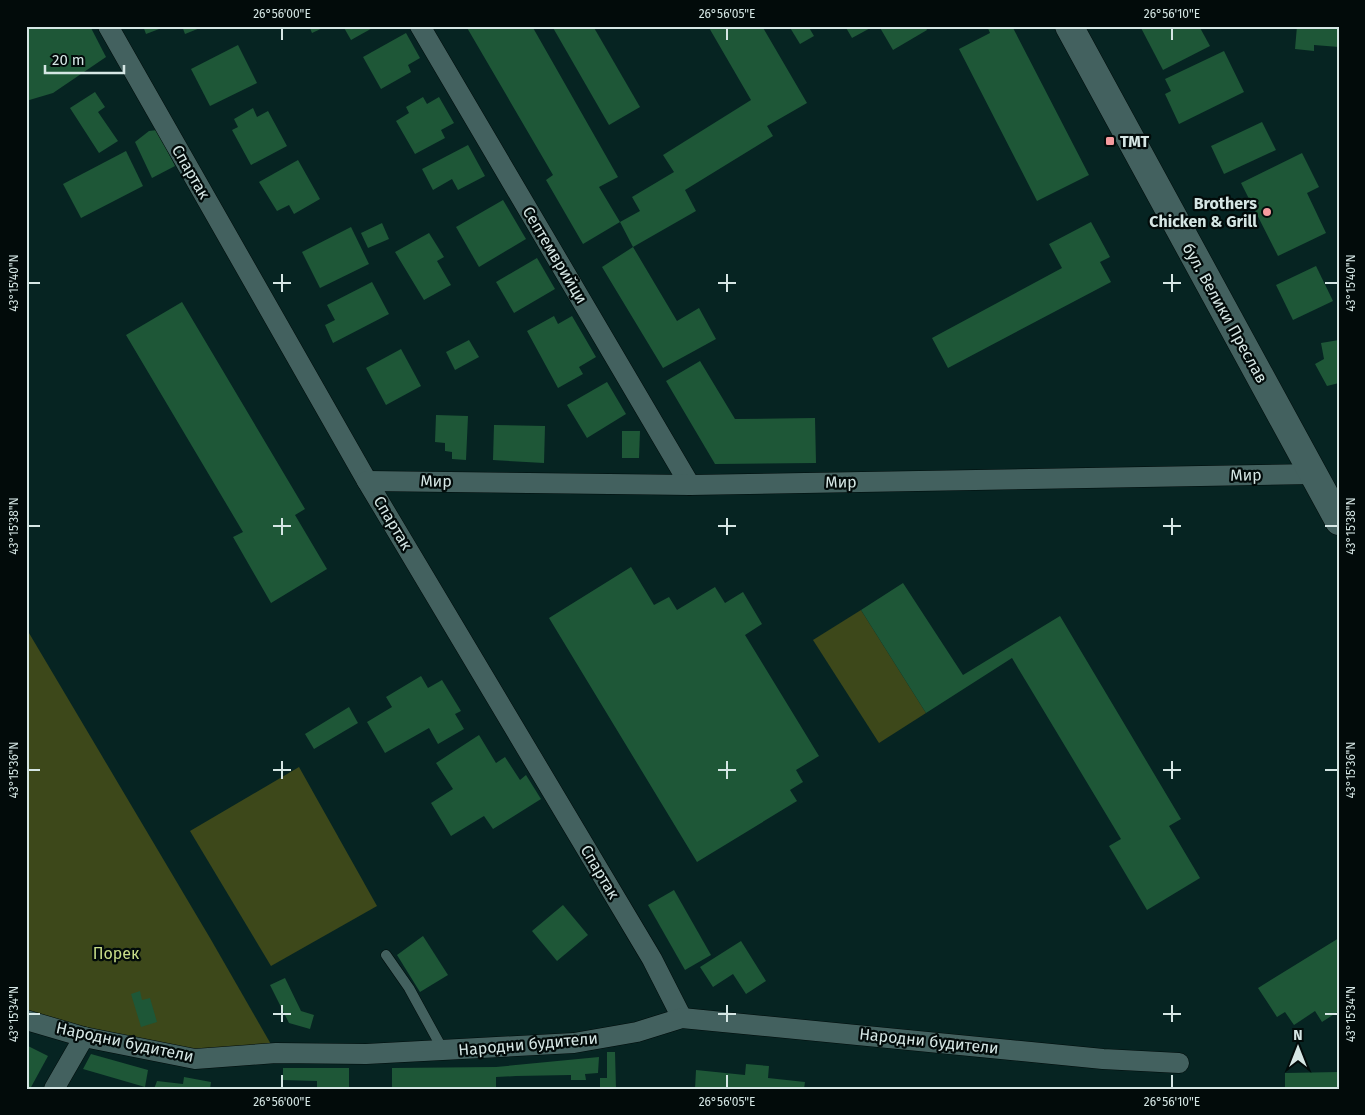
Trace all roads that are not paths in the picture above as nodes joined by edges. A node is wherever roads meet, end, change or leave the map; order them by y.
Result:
1 (108, 26) edge
2 (420, 26) edge
3 (1069, 26) edge
4 (1314, 474) junction
5 (368, 481) junction
6 (690, 485) junction
7 (1335, 505) edge
8 (386, 956) dead end
9 (682, 1018) junction
10 (26, 1020) edge
11 (84, 1037) junction
12 (443, 1050) junction
13 (1179, 1063) dead end
14 (54, 1089) edge

1 - 5 street, Спартак
2 - 6 street, Септемврийци
3 - 4 main road, бул. Велики Преслав
4 - 6 street, Мир
4 - 7 main road, бул. Велики Преслав
5 - 6 street, Мир
5 - 9 street, Спартак
8 - 12 lane
9 - 12 street, Народни будители
9 - 13 street, Народни будители
10 - 11 street, Народни будители
11 - 12 street, Народни будители
11 - 14 street

